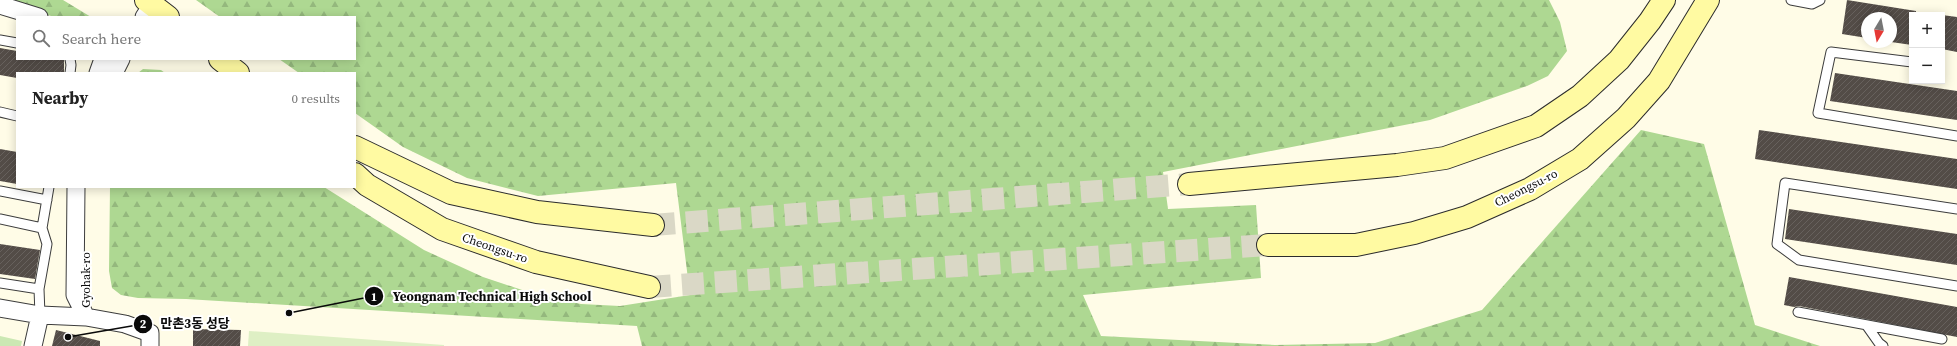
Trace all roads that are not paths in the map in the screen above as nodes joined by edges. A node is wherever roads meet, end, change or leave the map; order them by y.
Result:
1 (1664, 0) edge
2 (1708, 0) edge
3 (1791, 0) edge
4 (1820, 0) edge
5 (0, 5) edge
6 (36, 16) edge
7 (0, 40) edge
8 (16, 43) edge
9 (70, 60) edge
10 (103, 60) edge
11 (120, 60) edge
12 (221, 60) edge
13 (1909, 62) edge
14 (70, 72) edge
15 (98, 72) edge
16 (114, 72) edge
17 (237, 72) edge
18 (0, 112) edge
19 (16, 116) edge
20 (1957, 136) edge
21 (356, 147) edge
22 (356, 175) edge
23 (1189, 184) tunnel mouth
24 (49, 188) edge
25 (76, 188) edge
26 (86, 188) edge
27 (0, 191) edge
28 (47, 200) junction
29 (1957, 209) edge
30 (0, 219) edge
31 (653, 225) tunnel mouth
32 (42, 228) junction
33 (1268, 245) tunnel mouth
34 (0, 283) edge
35 (1957, 286) edge
36 (649, 287) tunnel mouth
37 (39, 289) junction
38 (0, 308) edge
39 (1798, 312) dead end
40 (40, 315) junction
41 (86, 317) junction
42 (1867, 326) junction
43 (1942, 339) dead end
44 (33, 346) edge
45 (150, 346) edge
46 (1883, 346) edge

1 - 23 main road
2 - 33 main road, Cheongsu-ro
3 - 4 lane
5 - 6 street
7 - 8 lane
9 - 14 lane
10 - 15 street
11 - 16 street
12 - 17 main road
13 - 20 lane
18 - 19 lane
21 - 31 main road
22 - 36 main road, Cheongsu-ro
24 - 28 lane
25 - 41 street
26 - 41 street, Gyohak-ro
27 - 28 lane
28 - 32 lane
29 - 35 lane
30 - 32 lane
32 - 37 lane
34 - 37 lane
37 - 40 lane
38 - 40 street
39 - 42 lane
40 - 41 street
40 - 44 street
41 - 45 street, Gyohak-ro
42 - 43 lane
42 - 46 lane

